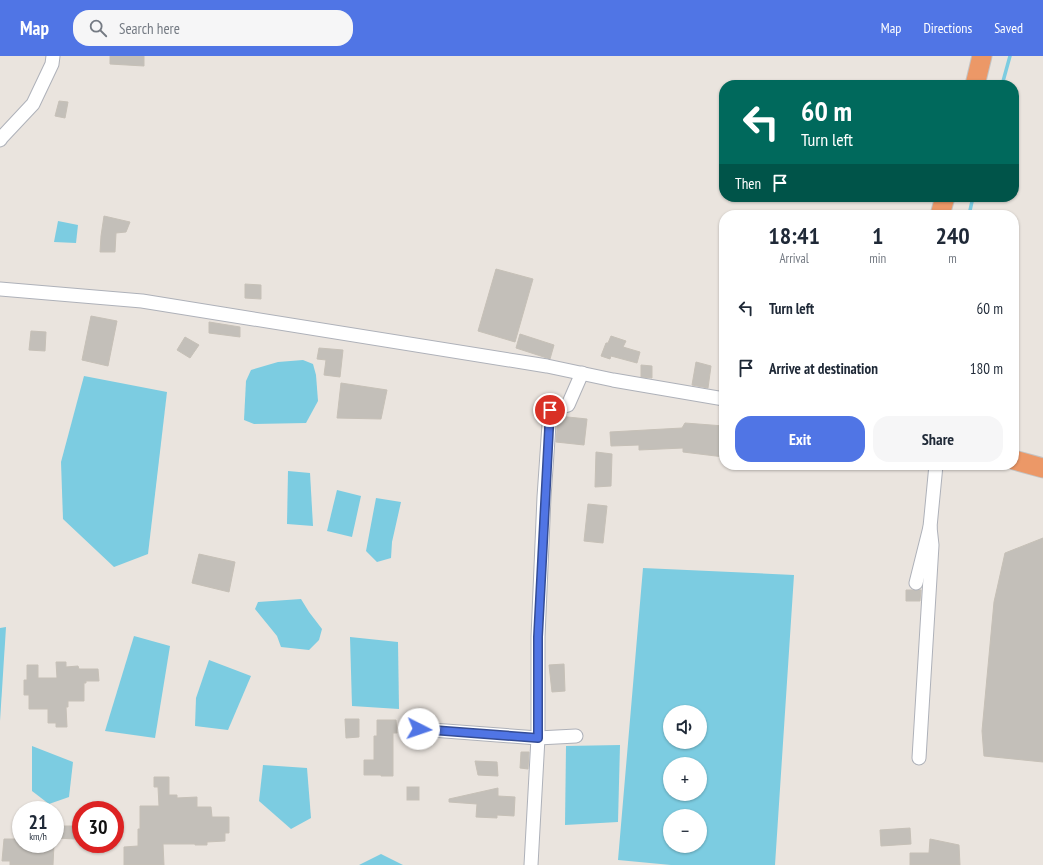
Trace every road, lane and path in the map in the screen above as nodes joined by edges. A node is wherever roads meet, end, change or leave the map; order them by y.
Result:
1 (53, 56) edge
2 (982, 56) edge
3 (975, 80) edge
4 (0, 140) edge
5 (0, 289) edge
6 (582, 372) junction
7 (719, 398) edge
8 (1019, 461) edge
9 (1043, 468) edge
10 (936, 470) edge
11 (930, 527) junction
12 (916, 583) dead end
13 (419, 729) dead end
14 (576, 736) dead end
15 (538, 738) junction
16 (919, 758) dead end
17 (531, 865) edge

1 - 4 street
2 - 3 highway
5 - 6 street
6 - 7 street
6 - 15 street
8 - 9 highway
10 - 11 street
11 - 12 street
11 - 16 street
13 - 15 street
14 - 15 street
15 - 17 street

